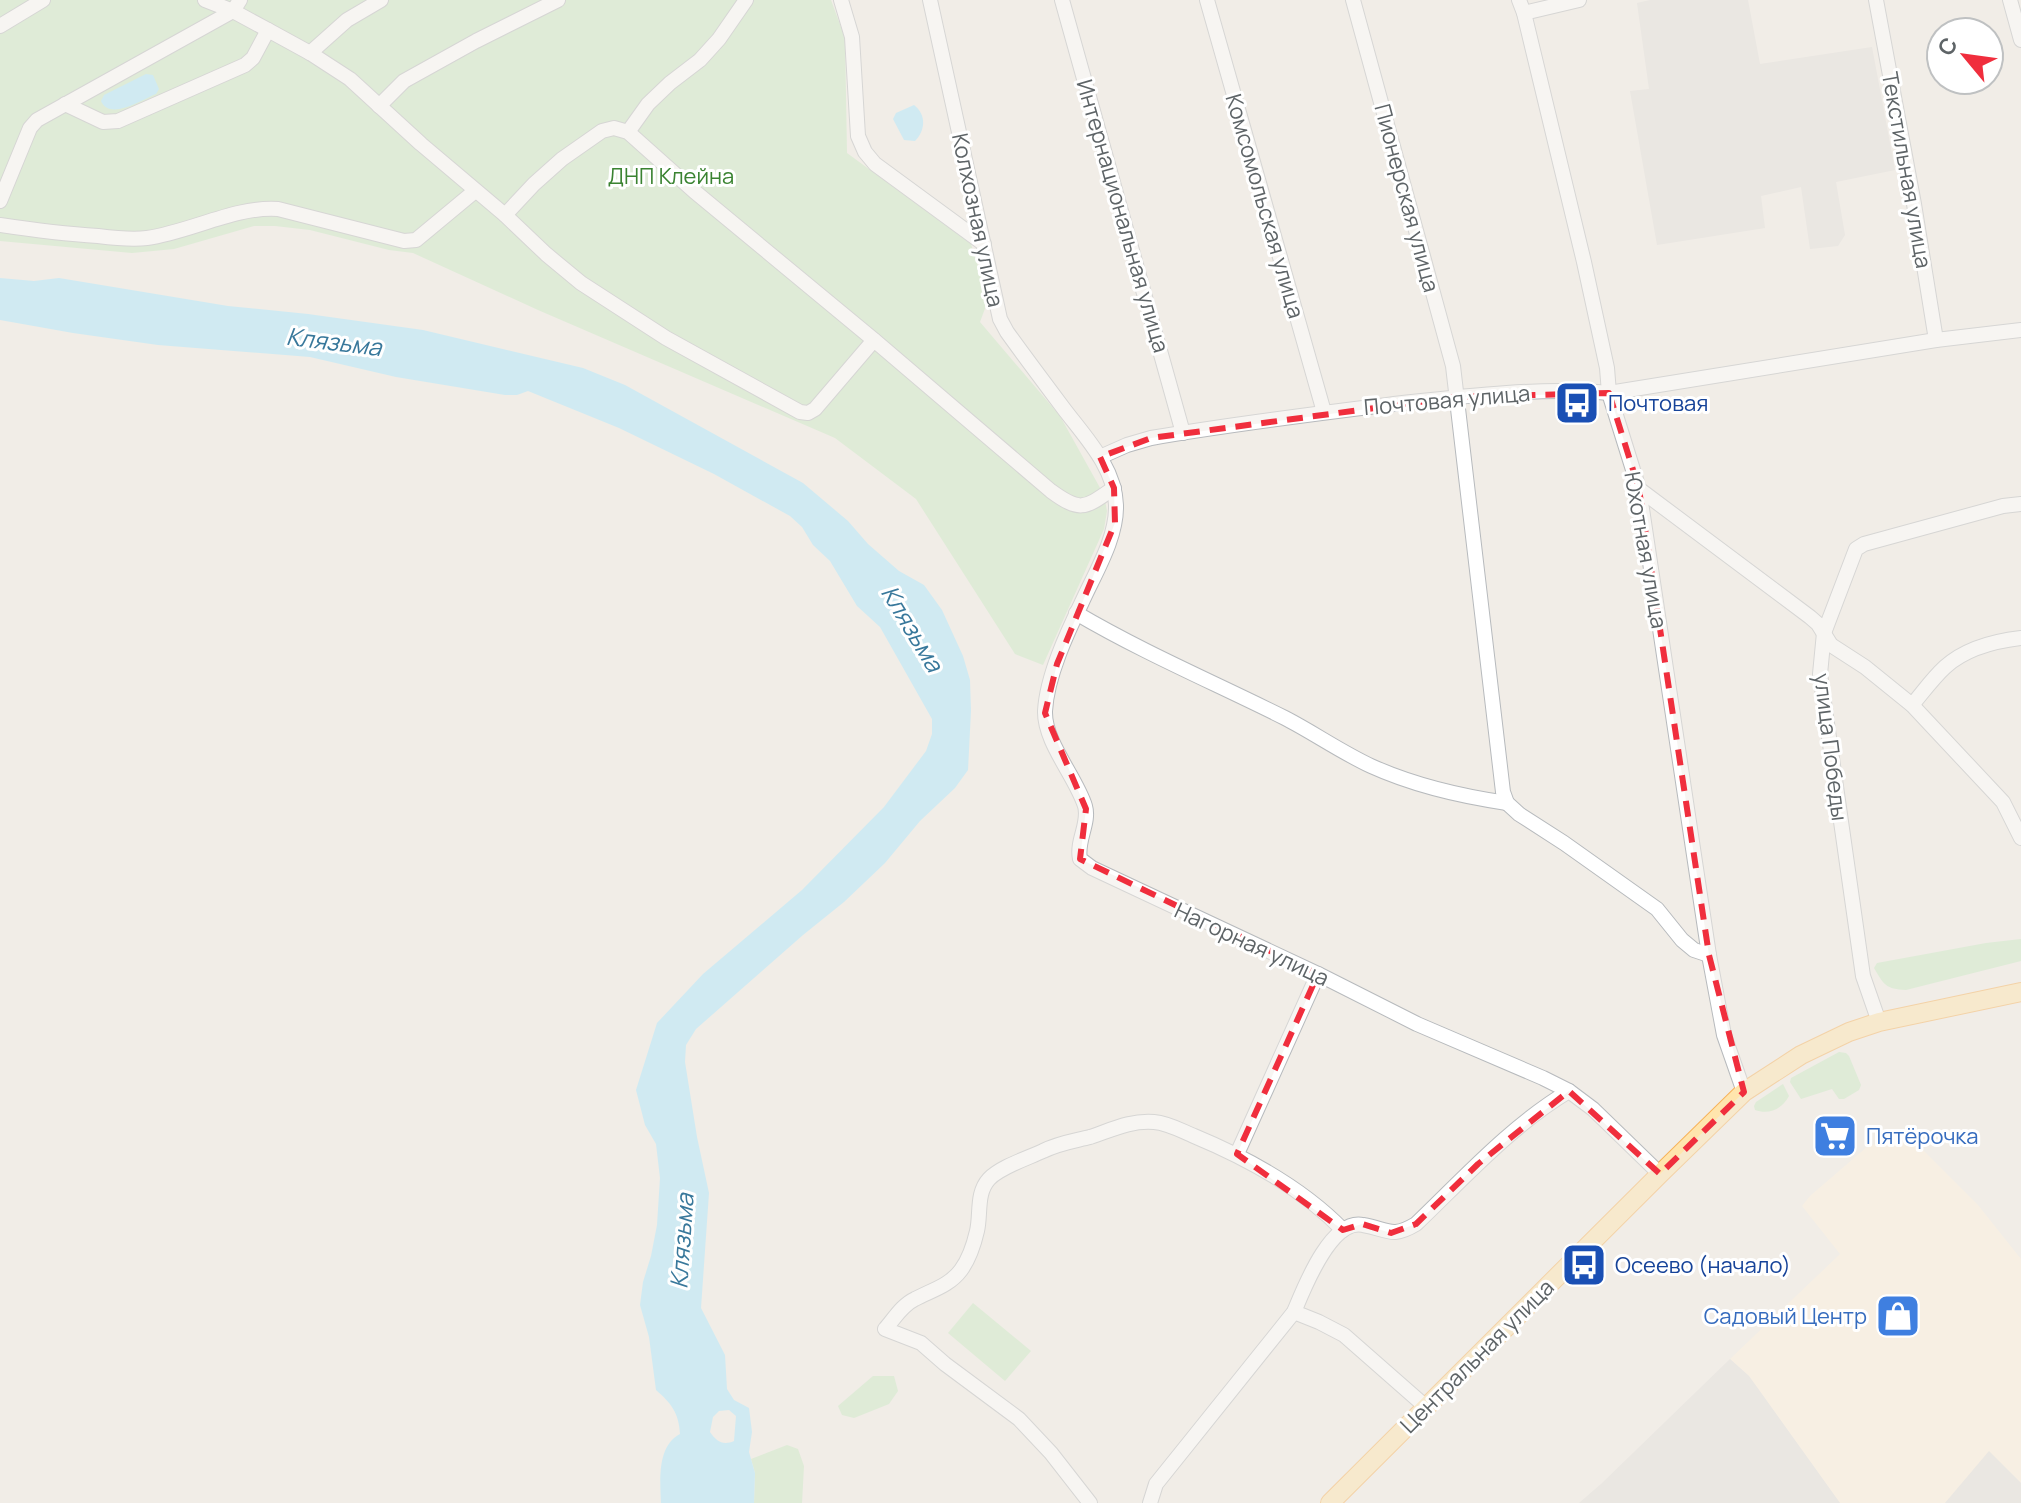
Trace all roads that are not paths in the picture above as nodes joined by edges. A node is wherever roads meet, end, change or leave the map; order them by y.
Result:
1 (43, 0) edge
2 (205, 0) edge
3 (381, 0) edge
4 (558, 0) edge
5 (746, 0) edge
6 (841, 0) edge
7 (930, 0) edge
8 (1062, 0) edge
9 (1207, 0) edge
10 (1353, 0) edge
11 (1579, 0) edge
12 (1876, 0) edge
13 (2010, 0) edge
14 (237, 5) edge
15 (1521, 6) edge
16 (2018, 18) edge
17 (0, 26) edge
18 (268, 30) junction
19 (2021, 40) edge
20 (310, 53) junction
21 (65, 104) junction
22 (379, 106) junction
23 (628, 132) junction
24 (475, 191) junction
25 (0, 201) edge
26 (505, 215) junction
27 (0, 225) edge
28 (984, 244) junction
29 (2021, 330) edge
30 (874, 340) junction
31 (1936, 340) junction
32 (1609, 393) junction
33 (1457, 397) junction
34 (1324, 412) junction
35 (1183, 433) junction
36 (1100, 457) junction
37 (1114, 488) junction
38 (1639, 489) junction
39 (2021, 504) edge
40 (1074, 618) junction
41 (1824, 633) junction
42 (2021, 638) edge
43 (1912, 705) junction
44 (1507, 803) junction
45 (2021, 838) edge
46 (1709, 955) junction
47 (1318, 974) junction
48 (2021, 992) edge
49 (1879, 1022) junction
50 (1569, 1091) junction
51 (1744, 1092) junction
52 (1237, 1154) junction
53 (1660, 1174) junction
54 (1343, 1230) junction
55 (1294, 1312) junction
56 (1426, 1407) junction
57 (1090, 1503) edge
58 (1150, 1503) edge
59 (1330, 1503) edge

1 - 17 street
2 - 14 street
3 - 20 street
4 - 22 street
5 - 23 street
6 - 28 street
7 - 28 street, Колхозная улица
8 - 35 street, Интернациональная улица
9 - 34 street, Комсомольская улица
10 - 33 street, Пионерская улица
11 - 15 street, Юхотная улица
12 - 31 street, Текстильная улица
13 - 16 street
14 - 18 street
14 - 21 street
15 - 32 street, Юхотная улица
16 - 19 street
18 - 20 street
18 - 21 street
20 - 22 street
21 - 25 street
22 - 24 street
23 - 26 street
23 - 30 street
24 - 26 street
24 - 27 street
26 - 30 street
28 - 36 street, Колхозная улица
29 - 31 street, Почтовая улица
30 - 37 street
31 - 32 street, Почтовая улица
32 - 33 street, Почтовая улица
32 - 38 street, Юхотная улица
33 - 34 street, Почтовая улица
33 - 44 street, Пионерская улица
34 - 35 street, Почтовая улица
35 - 36 street, Почтовая улица
36 - 37 street
37 - 40 street
38 - 41 street
38 - 46 street, Юхотная улица
39 - 41 street, улица Победы
40 - 44 street
40 - 47 street, Нагорная улица
41 - 43 street
41 - 49 street, улица Победы
42 - 43 street
43 - 45 street
44 - 46 street
46 - 51 street, Юхотная улица
47 - 50 street, Нагорная улица
47 - 52 street
48 - 49 main road, Центральная улица
49 - 51 main road, Центральная улица
50 - 53 street, Нагорная улица
50 - 54 street
51 - 53 main road, Центральная улица
52 - 54 street
52 - 57 street
53 - 56 main road, Центральная улица
54 - 55 street
55 - 56 street
55 - 58 street
56 - 59 main road, Центральная улица

